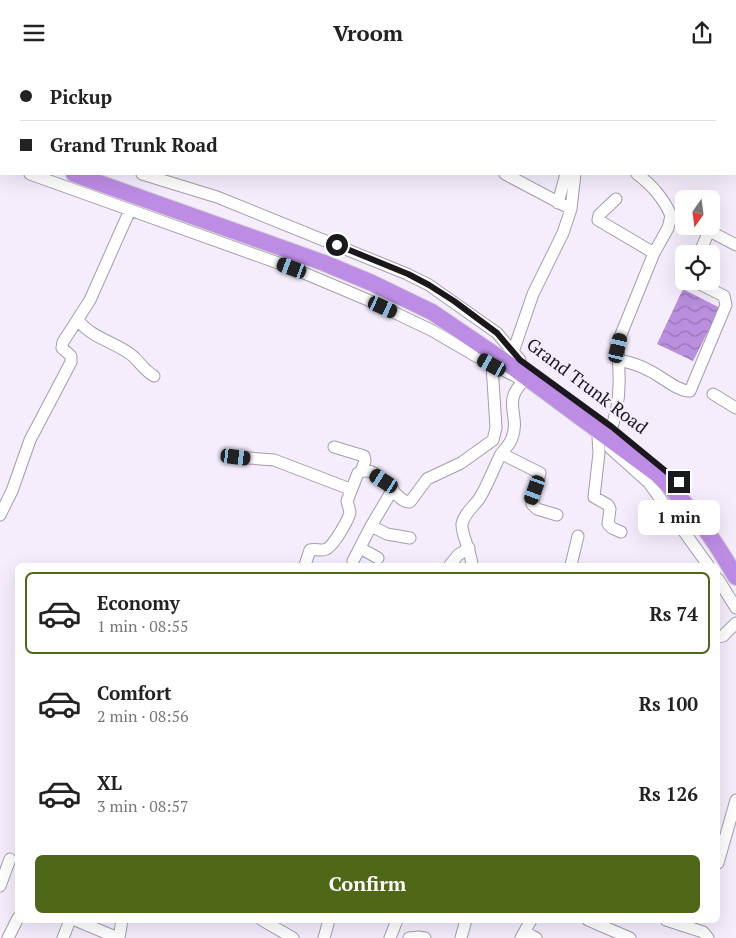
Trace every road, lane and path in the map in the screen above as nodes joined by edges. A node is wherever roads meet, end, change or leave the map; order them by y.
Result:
1 (33, 175) edge
2 (77, 175) edge
3 (107, 175) edge
4 (145, 175) edge
5 (507, 175) edge
6 (566, 175) edge
7 (575, 175) edge
8 (644, 176) edge
9 (616, 199) dead end
10 (558, 203) junction
11 (130, 209) junction
12 (571, 209) junction
13 (671, 216) junction
14 (675, 217) edge
15 (716, 235) edge
16 (736, 245) edge
17 (654, 253) junction
18 (712, 290) edge
19 (78, 320) junction
20 (517, 356) junction
21 (618, 360) junction
22 (492, 365) junction
23 (154, 376) dead end
24 (524, 381) junction
25 (545, 391) junction
26 (713, 394) dead end
27 (736, 408) edge
28 (606, 434) junction
29 (334, 447) dead end
30 (502, 454) junction
31 (236, 457) dead end
32 (361, 471) junction
33 (350, 489) junction
34 (393, 489) junction
35 (0, 515) edge
36 (557, 515) dead end
37 (371, 525) junction
38 (621, 532) dead end
39 (578, 536) dead end
40 (410, 538) dead end
41 (360, 548) junction
42 (469, 548) junction
43 (378, 558) dead end
44 (353, 561) dead end
45 (305, 563) edge
46 (452, 563) edge
47 (472, 563) edge
48 (572, 563) edge
49 (707, 563) edge
50 (728, 572) edge
51 (736, 608) edge
52 (736, 623) edge
53 (720, 637) edge
54 (736, 801) edge
55 (720, 855) edge
56 (9, 859) edge
57 (0, 886) edge
58 (16, 923) edge
59 (69, 923) edge
60 (82, 923) edge
61 (121, 923) edge
62 (269, 923) edge
63 (285, 923) edge
64 (328, 923) edge
65 (396, 923) edge
66 (465, 923) edge
67 (529, 923) edge
68 (595, 923) edge
69 (675, 923) edge
70 (281, 931) junction
71 (523, 935) edge
72 (709, 937) edge
73 (8, 938) edge
74 (63, 938) edge
75 (118, 938) edge
76 (293, 938) edge
77 (324, 938) edge
78 (390, 938) edge
79 (409, 938) edge
80 (425, 938) edge
81 (461, 938) edge
82 (536, 938) edge
83 (630, 938) edge

1 - 11 street
2 - 25 highway, Grand Trunk Road
3 - 20 highway, Grand Trunk Road
4 - 20 street
5 - 10 street
6 - 10 street
7 - 12 street
8 - 13 street
9 - 17 street
10 - 12 street
11 - 19 street
11 - 22 street
12 - 20 street
13 - 14 street
13 - 17 street
15 - 16 street
17 - 21 street
18 - 21 street
19 - 23 street
19 - 35 street
20 - 28 highway, Grand Trunk Road
21 - 28 street
22 - 24 street
22 - 34 street
24 - 25 street
24 - 30 street
25 - 28 highway, Grand Trunk Road
26 - 27 street
28 - 38 street
28 - 49 street
28 - 50 highway, Grand Trunk Road
29 - 32 street
30 - 36 street
30 - 42 street
31 - 33 street
32 - 33 street
32 - 34 street
33 - 45 street
34 - 37 street
37 - 40 street
37 - 41 street
39 - 48 street
41 - 43 street
41 - 44 street
42 - 46 street
42 - 47 street
50 - 51 street
52 - 53 street
54 - 55 street
56 - 57 street
58 - 73 street
59 - 74 street
60 - 75 street
61 - 75 street
62 - 70 street
63 - 70 street
64 - 77 street
65 - 78 street
66 - 81 street
67 - 71 street
68 - 83 street
69 - 72 street
70 - 76 street
71 - 82 street
79 - 80 street

